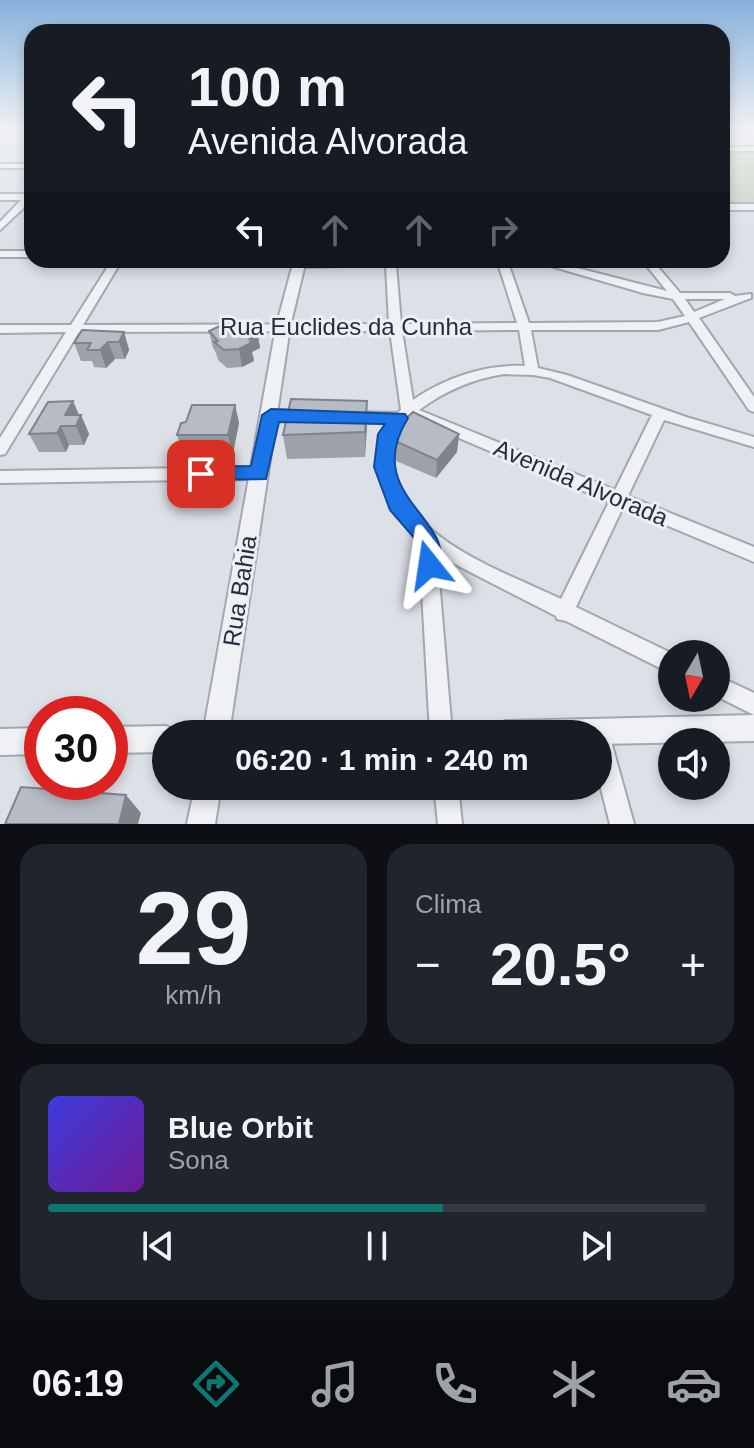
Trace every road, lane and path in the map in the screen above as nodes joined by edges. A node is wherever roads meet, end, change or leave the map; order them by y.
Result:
1 (0, 197) edge
2 (24, 197) edge
3 (24, 203) edge
4 (730, 207) edge
5 (754, 207) edge
6 (0, 227) edge
7 (0, 254) edge
8 (24, 254) edge
9 (112, 268) edge
10 (298, 268) edge
11 (391, 268) edge
12 (505, 268) edge
13 (564, 268) edge
14 (654, 268) edge
15 (677, 296) junction
16 (750, 296) edge
17 (691, 320) junction
18 (395, 325) junction
19 (283, 327) junction
20 (525, 328) junction
21 (0, 329) edge
22 (74, 329) junction
23 (532, 371) junction
24 (754, 407) edge
25 (660, 413) junction
26 (271, 415) junction
27 (403, 415) junction
28 (754, 442) edge
29 (0, 450) edge
30 (259, 473) junction
31 (0, 477) edge
32 (621, 500) junction
33 (427, 537) junction
34 (754, 555) edge
35 (564, 613) junction
36 (658, 657) edge
37 (730, 692) edge
38 (754, 704) edge
39 (218, 720) edge
40 (440, 720) edge
41 (754, 728) edge
42 (612, 733) edge
43 (152, 739) edge
44 (128, 740) edge
45 (24, 741) edge
46 (0, 742) edge
47 (612, 786) edge
48 (205, 800) edge
49 (447, 800) edge
50 (201, 824) edge
51 (450, 824) edge
52 (622, 824) edge

1 - 2 street
3 - 6 street
4 - 5 street
7 - 8 street
9 - 22 street
10 - 19 street, Rua Bahia
11 - 18 street
12 - 20 street
13 - 15 street
14 - 15 street
15 - 16 street
15 - 17 street
16 - 17 street, Rua Euclides da Cunha
17 - 20 street, Rua Euclides da Cunha
17 - 24 street
18 - 19 street, Rua Euclides da Cunha
18 - 20 street, Rua Euclides da Cunha
18 - 27 street
19 - 22 street, Rua Euclides da Cunha
19 - 26 street, Rua Bahia
20 - 23 street
21 - 22 street, Rua Euclides da Cunha
22 - 29 street
23 - 25 street
23 - 27 street
25 - 28 street
25 - 32 street
26 - 27 street, Avenida Alvorada
26 - 30 street, Rua Bahia
27 - 32 street, Avenida Alvorada
27 - 33 street
30 - 31 street
30 - 39 street, Rua Bahia
32 - 34 street, Avenida Alvorada
32 - 35 street
33 - 35 street
33 - 40 street
35 - 36 street
37 - 38 street
41 - 42 street
43 - 44 street
45 - 46 street
47 - 52 street
48 - 50 street
49 - 51 street

